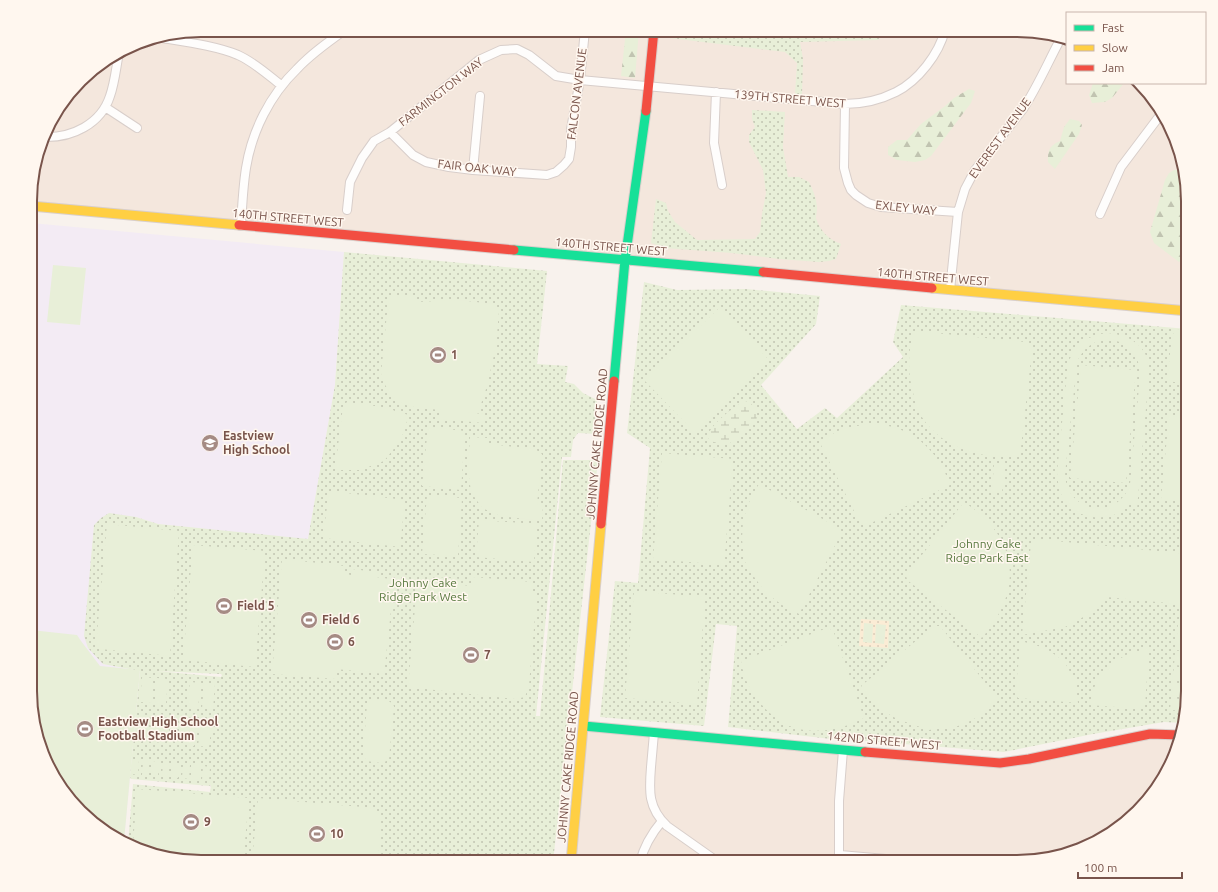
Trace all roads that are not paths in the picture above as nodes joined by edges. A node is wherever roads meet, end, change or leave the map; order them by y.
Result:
1 (335, 37) edge
2 (584, 37) edge
3 (653, 37) edge
4 (942, 37) edge
5 (171, 40) edge
6 (1059, 43) edge
7 (118, 60) edge
8 (580, 80) junction
9 (282, 86) junction
10 (649, 86) junction
11 (716, 92) junction
12 (480, 96) dead end
13 (845, 104) junction
14 (105, 107) junction
15 (1158, 118) edge
16 (137, 128) dead end
17 (390, 132) junction
18 (50, 137) edge
19 (569, 159) joint
20 (473, 170) junction
21 (722, 185) dead end
22 (37, 207) edge
23 (347, 210) dead end
24 (958, 212) junction
25 (1100, 214) dead end
26 (240, 226) junction
27 (625, 260) junction
28 (950, 290) junction
29 (1181, 310) edge
30 (584, 726) junction
31 (654, 733) junction
32 (1175, 735) edge
33 (843, 750) junction
34 (662, 821) junction
35 (572, 855) edge
36 (642, 855) edge
37 (708, 855) edge
38 (839, 855) edge

1 - 9 street
2 - 8 street, FALCON AVENUE
3 - 10 street, JOHNNY CAKE RIDGE ROAD
4 - 13 street, 139TH STREET WEST
5 - 9 street
6 - 24 street, EVEREST AVENUE
7 - 14 street
8 - 10 street, FARMINGTON WAY
8 - 17 street, FARMINGTON WAY
8 - 19 street, FALCON AVENUE
9 - 26 street
10 - 11 street, 139TH STREET WEST
10 - 27 street, JOHNNY CAKE RIDGE ROAD
11 - 13 street, 139TH STREET WEST
11 - 21 street
12 - 20 street
13 - 24 street, EXLEY WAY
14 - 16 street
14 - 18 street
15 - 25 street
17 - 20 street, FAIR OAK WAY
17 - 23 street, FARMINGTON WAY
19 - 20 street, FAIR OAK WAY
22 - 26 street, 140TH STREET WEST
24 - 28 street, EVEREST AVENUE
26 - 27 street, 140TH STREET WEST
27 - 28 street, 140TH STREET WEST
27 - 30 street, JOHNNY CAKE RIDGE ROAD
28 - 29 street, 140TH STREET WEST
30 - 31 street, 142ND STREET WEST
30 - 35 street, JOHNNY CAKE RIDGE ROAD
31 - 33 street, 142ND STREET WEST
31 - 34 street
32 - 33 street, 142ND STREET WEST
33 - 38 street
34 - 36 street
34 - 37 street

